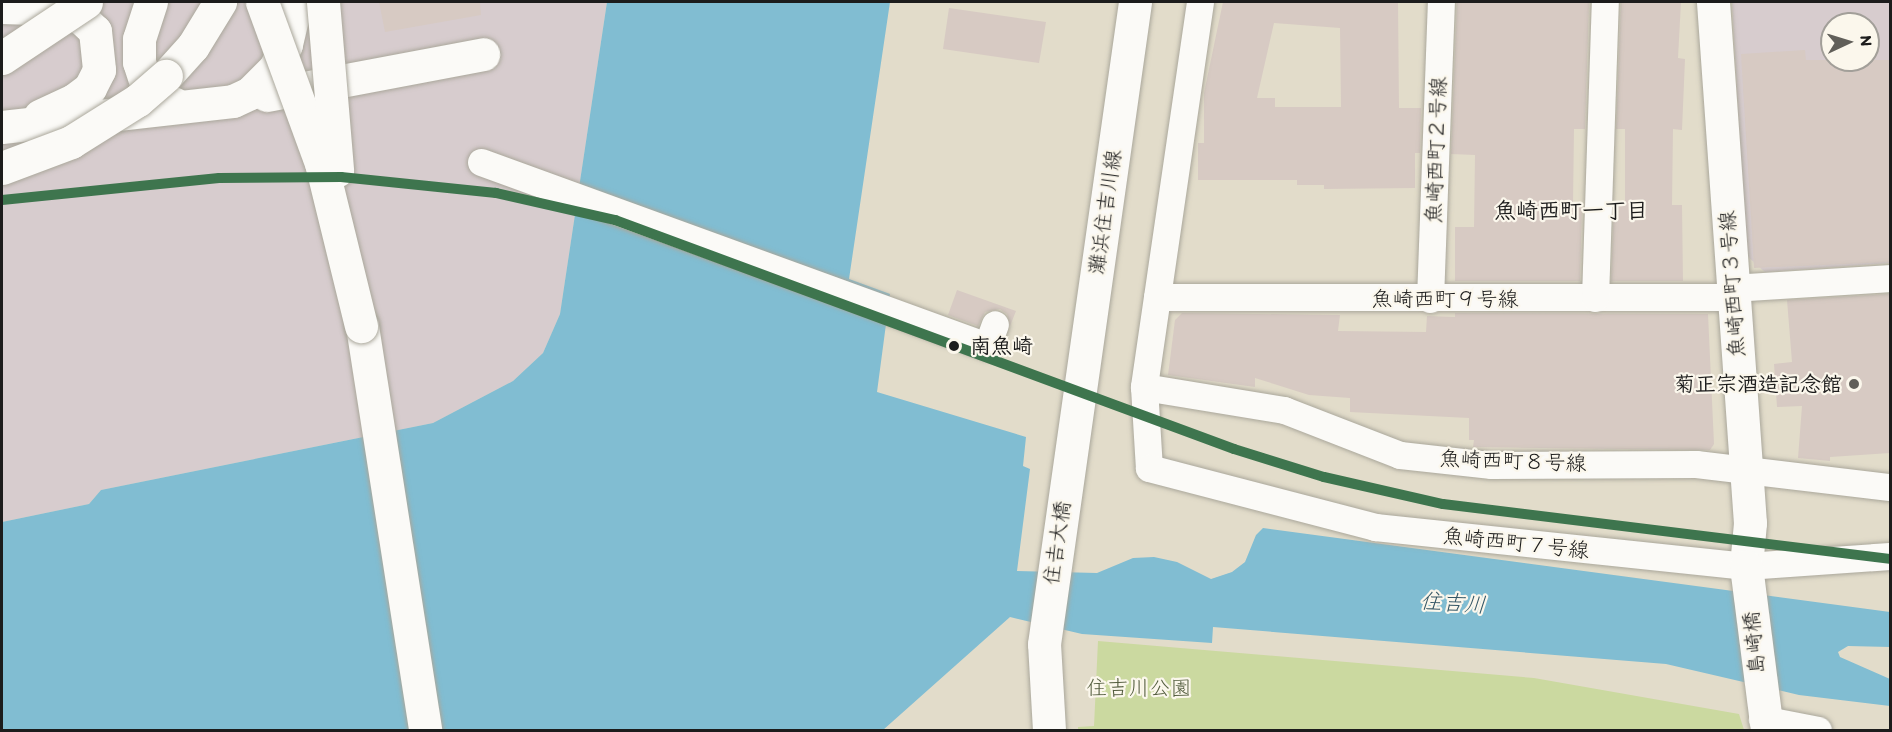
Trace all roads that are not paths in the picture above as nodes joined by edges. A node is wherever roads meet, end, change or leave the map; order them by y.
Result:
1 (11, 2) edge
2 (55, 2) edge
3 (86, 2) edge
4 (151, 2) edge
5 (220, 2) edge
6 (262, 2) edge
7 (296, 2) edge
8 (322, 2) edge
9 (1135, 2) edge
10 (1200, 2) edge
11 (1441, 2) edge
12 (1605, 2) edge
13 (1713, 2) edge
14 (2, 5) edge
15 (2, 36) edge
16 (483, 54) dead end
17 (2, 58) edge
18 (232, 101) junction
19 (182, 107) junction
20 (9, 127) edge
21 (481, 162) dead end
22 (2, 168) edge
23 (1890, 278) edge
24 (1733, 293) junction
25 (1157, 297) junction
26 (1596, 297) junction
27 (1430, 299) junction
28 (995, 324) dead end
29 (1144, 387) junction
30 (1074, 422) joint
31 (1744, 469) junction
32 (1890, 487) edge
33 (1890, 556) edge
34 (1746, 566) junction
35 (1765, 725) edge
36 (424, 730) edge
37 (1049, 730) edge
38 (1818, 730) edge

1 - 14 main road
2 - 15 main road
3 - 17 main road, bridge
4 - 19 main road
5 - 22 main road, bridge
6 - 36 main road, bridge
7 - 18 main road
8 - 36 main road, bridge
9 - 30 main road, 灘浜住吉川線
10 - 25 street
11 - 27 street, 魚崎西町２号線
12 - 26 street
13 - 24 main road, 魚崎西町３号線
14 - 20 main road
16 - 18 main road
18 - 19 main road
19 - 20 main road
21 - 28 street
23 - 24 street, 魚崎西町９号線
24 - 26 street, 魚崎西町９号線
24 - 31 main road, 魚崎西町３号線
25 - 27 street, 魚崎西町９号線
25 - 29 street
26 - 27 street, 魚崎西町９号線
29 - 31 street, 魚崎西町８号線
29 - 34 street, 魚崎西町７号線
30 - 37 main road, 住𠮷大橋
31 - 32 street, 魚崎西町８号線
31 - 34 main road, 魚崎西町３号線
33 - 34 street, 魚崎西町７号線
34 - 35 main road, 島崎橋
35 - 38 street

